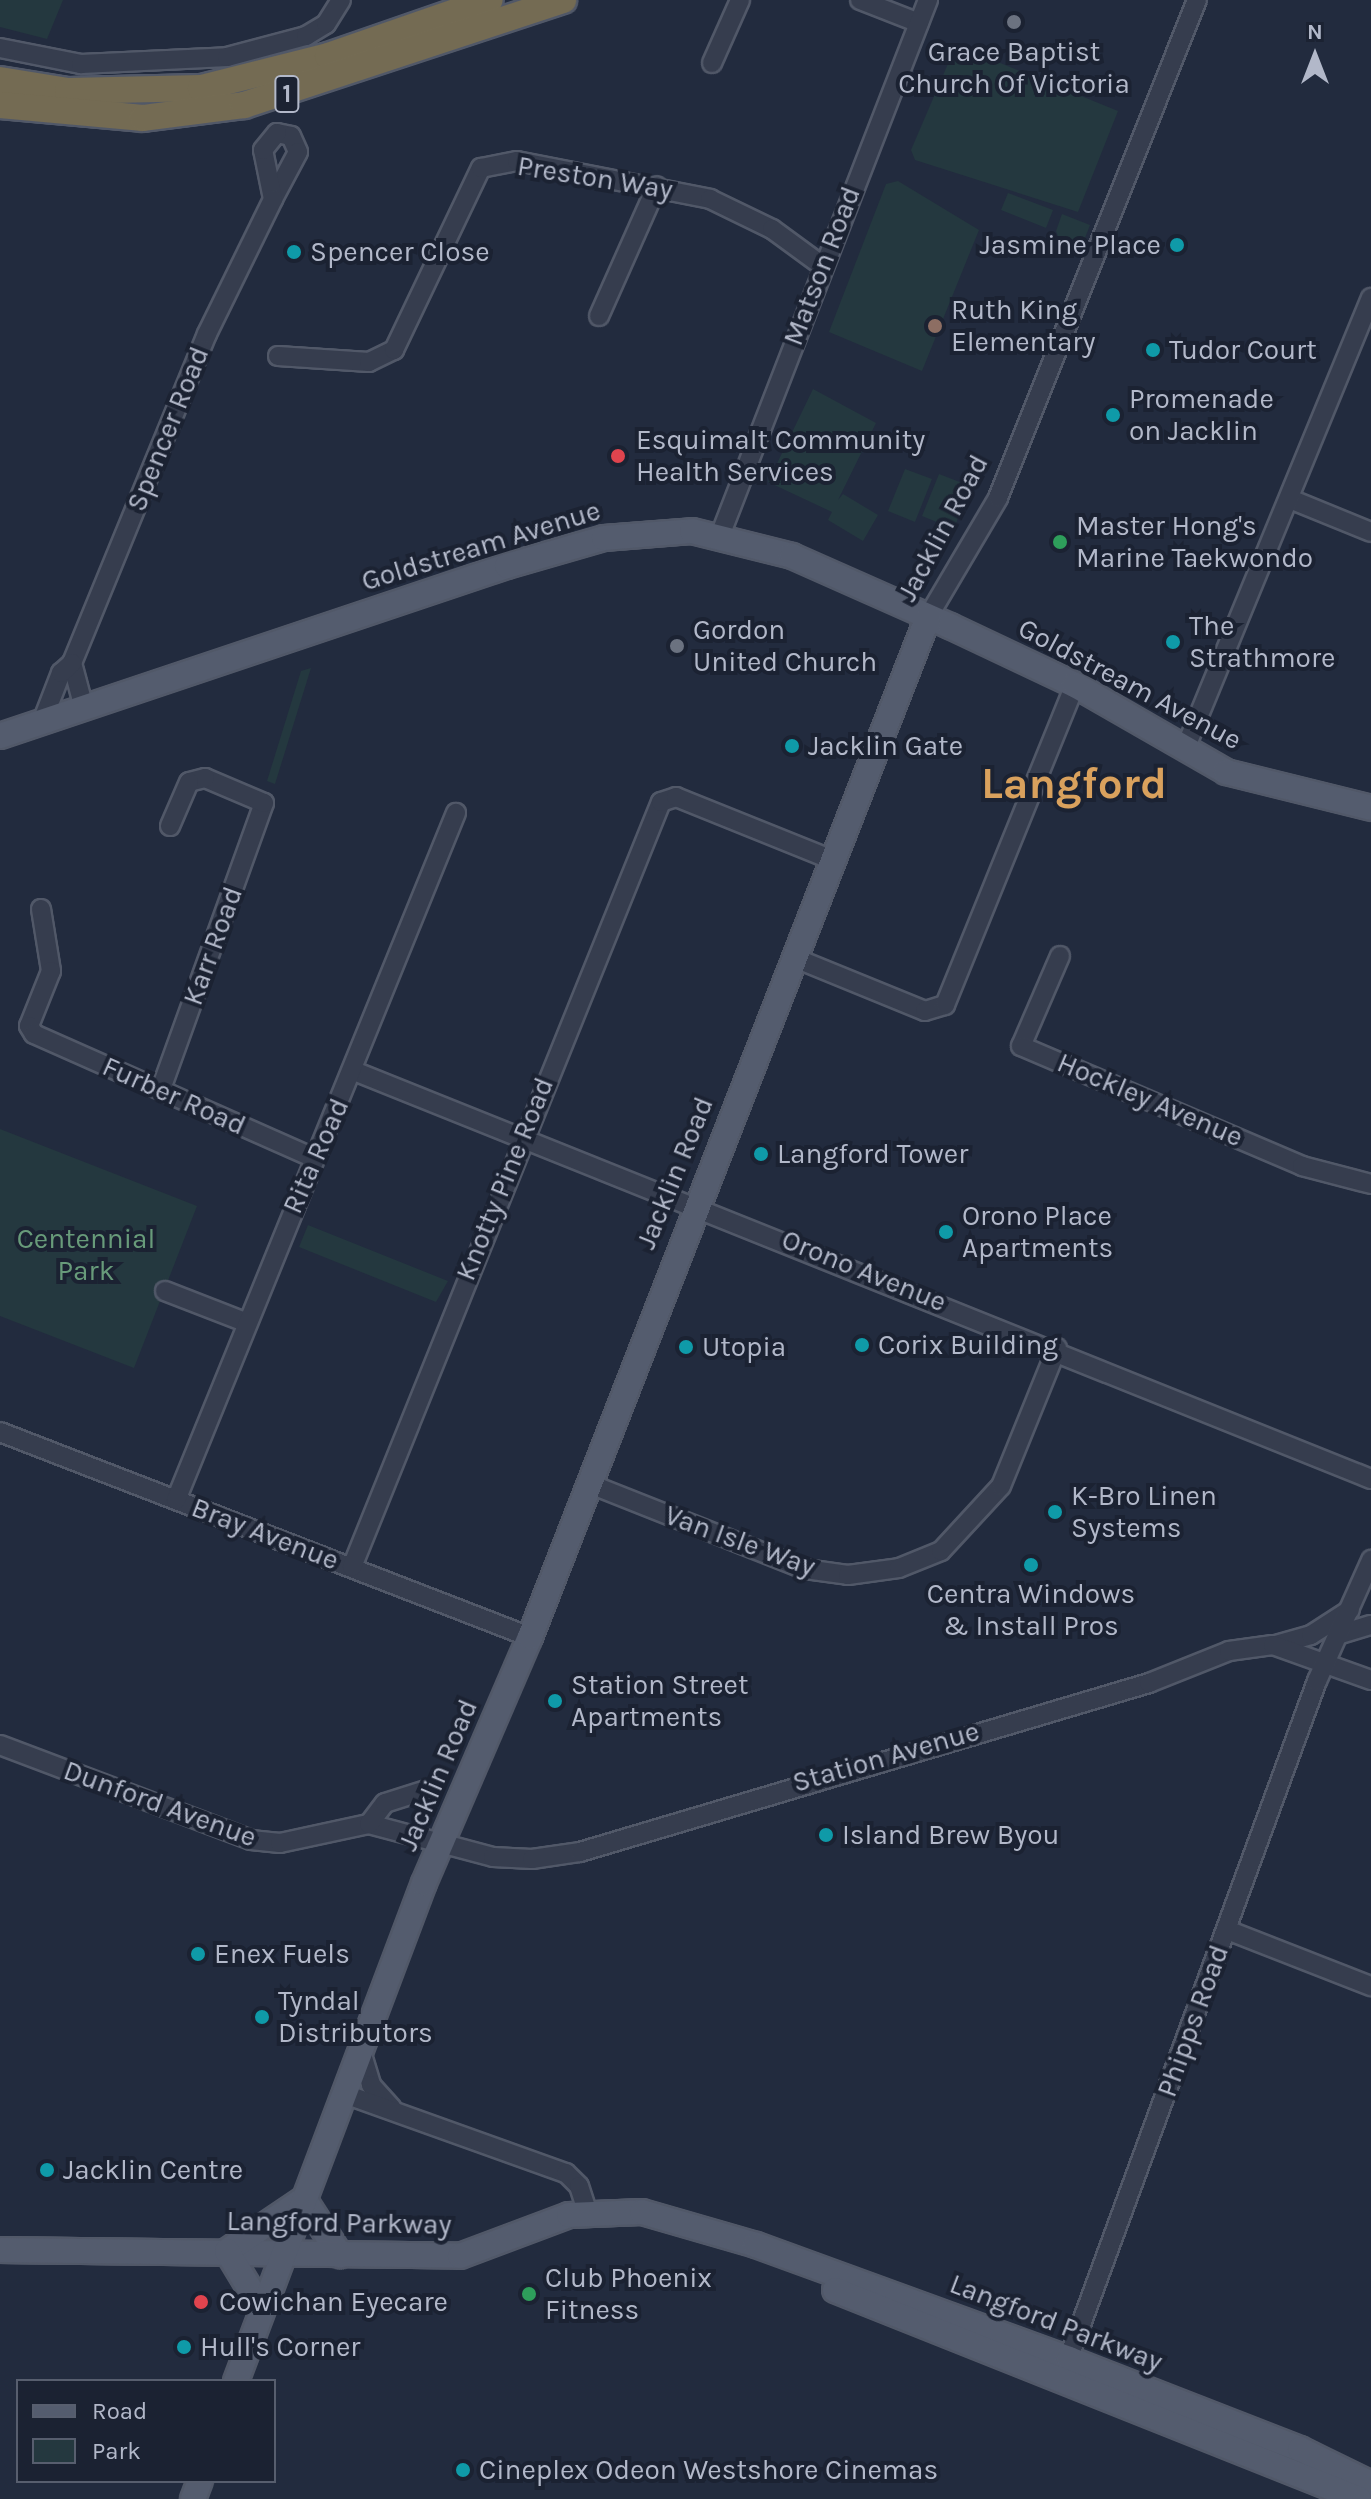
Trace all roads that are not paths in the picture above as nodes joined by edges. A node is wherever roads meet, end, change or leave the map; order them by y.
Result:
1 (341, 0) edge
2 (490, 0) edge
3 (563, 0) edge
4 (740, 0) edge
5 (860, 0) edge
6 (928, 0) edge
7 (1197, 0) edge
8 (919, 23) junction
9 (0, 48) edge
10 (712, 63) dead end
11 (0, 80) edge
12 (0, 105) edge
13 (657, 186) junction
14 (273, 199) dead end
15 (821, 265) junction
16 (1371, 298) edge
17 (599, 316) dead end
18 (278, 356) dead end
19 (1290, 499) junction
20 (1371, 532) edge
21 (721, 533) junction
22 (928, 617) junction
23 (72, 663) junction
24 (1075, 685) junction
25 (84, 708) junction
26 (42, 722) junction
27 (0, 736) edge
28 (1185, 749) junction
29 (1371, 808) edge
30 (456, 813) dead end
31 (170, 826) dead end
32 (833, 860) junction
33 (41, 909) dead end
34 (1060, 956) dead end
35 (795, 958) junction
36 (354, 1071) junction
37 (161, 1089) junction
38 (522, 1134) junction
39 (314, 1158) junction
40 (1371, 1184) edge
41 (694, 1204) junction
42 (165, 1291) dead end
43 (245, 1322) junction
44 (1057, 1348) junction
45 (0, 1432) edge
46 (1371, 1479) edge
47 (590, 1484) junction
48 (176, 1500) junction
49 (1371, 1560) edge
50 (352, 1567) junction
51 (1361, 1584) junction
52 (1371, 1604) edge
53 (1351, 1609) junction
54 (1371, 1625) edge
55 (1341, 1634) junction
56 (530, 1637) junction
57 (1273, 1645) junction
58 (1326, 1664) junction
59 (1371, 1680) edge
60 (0, 1745) edge
61 (426, 1790) dead end
62 (369, 1824) junction
63 (443, 1843) junction
64 (1227, 1930) junction
65 (1371, 1986) edge
66 (360, 2047) junction
67 (342, 2093) junction
68 (394, 2110) junction
69 (304, 2199) junction
70 (587, 2211) junction
71 (0, 2250) edge
72 (227, 2251) junction
73 (283, 2253) junction
74 (340, 2255) junction
75 (262, 2309) junction
76 (1064, 2369) junction
77 (237, 2379) edge
78 (1368, 2488) edge

1 - 9 street
2 - 11 highway, 1
3 - 12 highway, 1
4 - 10 street
5 - 8 street
6 - 8 street, Matson Road
7 - 22 street, Jacklin Road
8 - 15 street, Matson Road
13 - 15 street, Preston Way
13 - 17 street
13 - 18 street, Preston Way
14 - 23 street, Spencer Road
15 - 21 street, Matson Road
16 - 19 street
19 - 20 street
19 - 28 street
21 - 22 main road, Goldstream Avenue
21 - 25 main road, Goldstream Avenue
22 - 24 main road, Goldstream Avenue
22 - 32 main road, Jacklin Road
23 - 25 street
23 - 26 street, Spencer Road
24 - 28 main road, Goldstream Avenue
24 - 35 street
25 - 26 main road, Goldstream Avenue
26 - 27 main road, Goldstream Avenue
28 - 29 main road, Goldstream Avenue
30 - 36 street, Rita Road
31 - 37 street, Karr Road
32 - 35 main road, Jacklin Road
32 - 38 street, Knotty Pine Road
33 - 37 street, Furber Road
34 - 40 street, Hockley Avenue
35 - 41 main road, Jacklin Road
36 - 38 street, Orono Avenue
36 - 39 street, Rita Road
37 - 39 street, Furber Road
38 - 41 street, Orono Avenue
38 - 50 street, Knotty Pine Road
39 - 43 street, Rita Road
41 - 44 street, Orono Avenue
41 - 47 main road, Jacklin Road
42 - 43 street
43 - 48 street, Rita Road
44 - 46 street, Orono Avenue
44 - 47 street, Van Isle Way
45 - 48 street, Bray Avenue
47 - 56 main road, Jacklin Road
48 - 50 street, Bray Avenue
49 - 51 street, Phipps Road
50 - 56 street, Bray Avenue
51 - 52 street
51 - 53 street, Phipps Road
53 - 55 street, Phipps Road
53 - 57 street
54 - 55 street
55 - 58 street, Phipps Road
56 - 63 main road, Jacklin Road
57 - 58 street, Station Avenue
57 - 63 street, Station Avenue
58 - 59 street, Station Avenue
58 - 64 street, Phipps Road
60 - 62 street, Dunford Avenue
61 - 62 street, Dunford Avenue
62 - 63 street, Dunford Avenue
63 - 66 main road, Jacklin Road
64 - 65 street
64 - 76 street, Phipps Road
66 - 67 main road, Jacklin Road
66 - 68 street
67 - 68 street
67 - 69 main road, Jacklin Road
68 - 70 street
69 - 72 main road
69 - 73 main road, Jacklin Road
69 - 74 main road
70 - 74 main road, Langford Parkway
70 - 76 main road, Langford Parkway
71 - 72 main road, Langford Parkway
72 - 73 main road, Langford Parkway
72 - 75 main road
73 - 74 main road, Langford Parkway
73 - 75 main road, Jacklin Road
75 - 77 main road, Jacklin Road
76 - 78 main road, Langford Parkway

